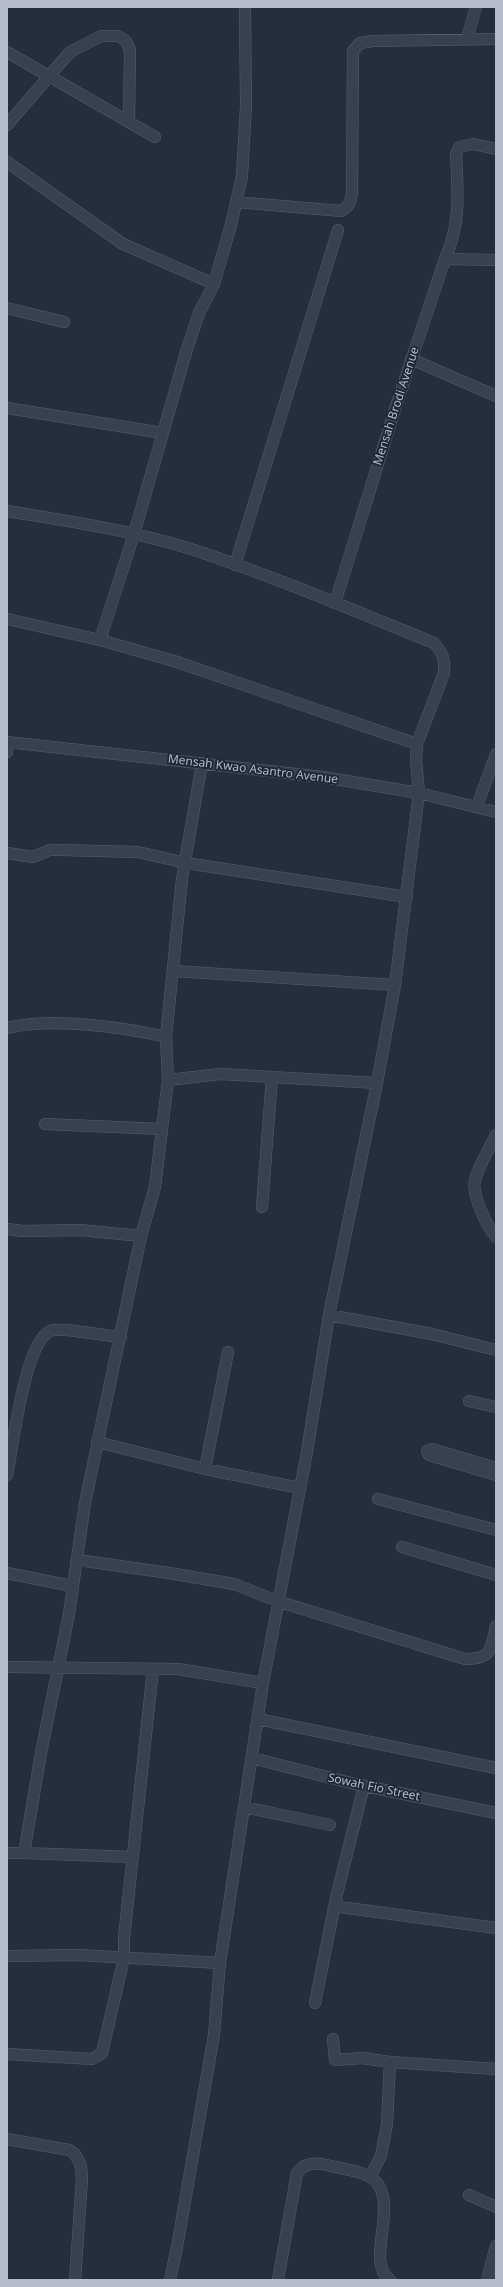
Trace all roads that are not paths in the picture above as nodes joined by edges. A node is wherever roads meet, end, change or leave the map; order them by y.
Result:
1 (245, 7) edge
2 (476, 7) edge
3 (467, 39) junction
4 (496, 39) edge
5 (7, 52) edge
6 (50, 75) junction
7 (130, 122) junction
8 (7, 124) edge
9 (155, 137) dead end
10 (496, 149) edge
11 (7, 162) edge
12 (236, 202) junction
13 (338, 230) dead end
14 (445, 259) junction
15 (496, 260) edge
16 (214, 284) junction
17 (7, 308) edge
18 (64, 322) dead end
19 (412, 359) junction
20 (496, 396) edge
21 (7, 408) edge
22 (163, 433) junction
23 (7, 511) edge
24 (134, 534) junction
25 (235, 565) junction
26 (335, 603) junction
27 (7, 619) edge
28 (100, 640) junction
29 (418, 744) junction
30 (7, 745) edge
31 (496, 754) edge
32 (202, 763) junction
33 (419, 793) junction
34 (477, 806) junction
35 (496, 812) edge
36 (7, 853) edge
37 (186, 863) junction
38 (407, 897) junction
39 (174, 971) junction
40 (395, 985) junction
41 (7, 1028) edge
42 (166, 1037) junction
43 (272, 1077) junction
44 (168, 1080) junction
45 (377, 1083) junction
46 (45, 1124) dead end
47 (162, 1129) junction
48 (496, 1135) edge
49 (262, 1207) dead end
50 (7, 1229) edge
51 (141, 1236) junction
52 (496, 1237) edge
53 (329, 1315) junction
54 (121, 1337) junction
55 (496, 1350) edge
56 (228, 1352) dead end
57 (469, 1401) dead end
58 (496, 1407) edge
59 (97, 1442) junction
60 (496, 1468) edge
61 (205, 1469) junction
62 (7, 1475) edge
63 (496, 1475) edge
64 (300, 1488) junction
65 (378, 1498) dead end
66 (496, 1530) edge
67 (402, 1547) dead end
68 (78, 1560) junction
69 (7, 1573) edge
70 (496, 1575) edge
71 (72, 1586) junction
72 (280, 1602) junction
73 (496, 1626) edge
74 (7, 1667) edge
75 (56, 1668) junction
76 (153, 1669) junction
77 (263, 1683) junction
78 (258, 1719) junction
79 (252, 1758) junction
80 (496, 1768) edge
81 (364, 1786) junction
82 (244, 1807) junction
83 (496, 1813) edge
84 (330, 1825) dead end
85 (7, 1853) edge
86 (24, 1853) junction
87 (133, 1857) junction
88 (336, 1898) junction
89 (496, 1928) edge
90 (7, 1956) edge
91 (124, 1958) junction
92 (220, 1963) junction
93 (315, 2003) dead end
94 (333, 2039) dead end
95 (7, 2054) edge
96 (390, 2062) junction
97 (496, 2069) edge
98 (7, 2139) edge
99 (370, 2177) junction
100 (469, 2195) dead end
101 (496, 2207) edge
102 (496, 2246) edge
103 (75, 2280) edge
104 (170, 2280) edge
105 (278, 2280) edge
106 (390, 2280) edge
107 (487, 2280) edge

1 - 12 street
2 - 3 street
3 - 4 street
3 - 12 street
5 - 6 street
6 - 7 street
6 - 7 street
6 - 8 street
7 - 9 street
10 - 14 street, Mensah Brodi Avenue
11 - 16 street
12 - 16 street
13 - 25 street
14 - 15 street
14 - 19 street, Mensah Brodi Avenue
16 - 22 street
17 - 18 street
19 - 20 street
19 - 26 street, Mensah Brodi Avenue
21 - 22 street
22 - 24 street
23 - 24 street
24 - 25 street
24 - 28 street
25 - 26 street
26 - 29 street
27 - 28 street
28 - 29 street
29 - 33 street
30 - 32 street, Mensah Kwao Asantro Avenue
31 - 34 street
32 - 33 street, Mensah Kwao Asantro Avenue
32 - 37 street
33 - 34 street, Mensah Kwao Asantro Avenue
33 - 38 street
34 - 35 street, Mensah Kwao Asantro Avenue
36 - 37 street
37 - 38 street
37 - 39 street
38 - 40 street
39 - 40 street
39 - 42 street
40 - 45 street
41 - 42 street
42 - 44 street
43 - 44 street
43 - 45 street
43 - 49 street
44 - 47 street
45 - 53 street
46 - 47 street
47 - 51 street
48 - 52 street
50 - 51 street
51 - 54 street
53 - 55 street
53 - 64 street
54 - 59 street
54 - 62 street
56 - 61 street
57 - 58 street
59 - 61 street
59 - 68 street
60 - 63 street
61 - 64 street
64 - 72 street
65 - 66 street
67 - 70 street
68 - 71 street
68 - 72 street
69 - 71 street
71 - 75 street
72 - 73 street
72 - 77 street
74 - 75 street
75 - 76 street
75 - 86 street
76 - 77 street
76 - 87 street
77 - 78 street
78 - 79 street
78 - 80 street
79 - 81 street, Sowah Fio Street
79 - 82 street
81 - 83 street, Sowah Fio Street
81 - 88 street
82 - 84 street
82 - 92 street
85 - 86 street
86 - 87 street
87 - 91 street
88 - 89 street
88 - 93 street
90 - 91 street
91 - 92 street
91 - 95 street
92 - 104 street
94 - 96 street
96 - 97 street
96 - 99 street
98 - 103 street
99 - 105 street
99 - 106 street
100 - 101 street
102 - 107 street

